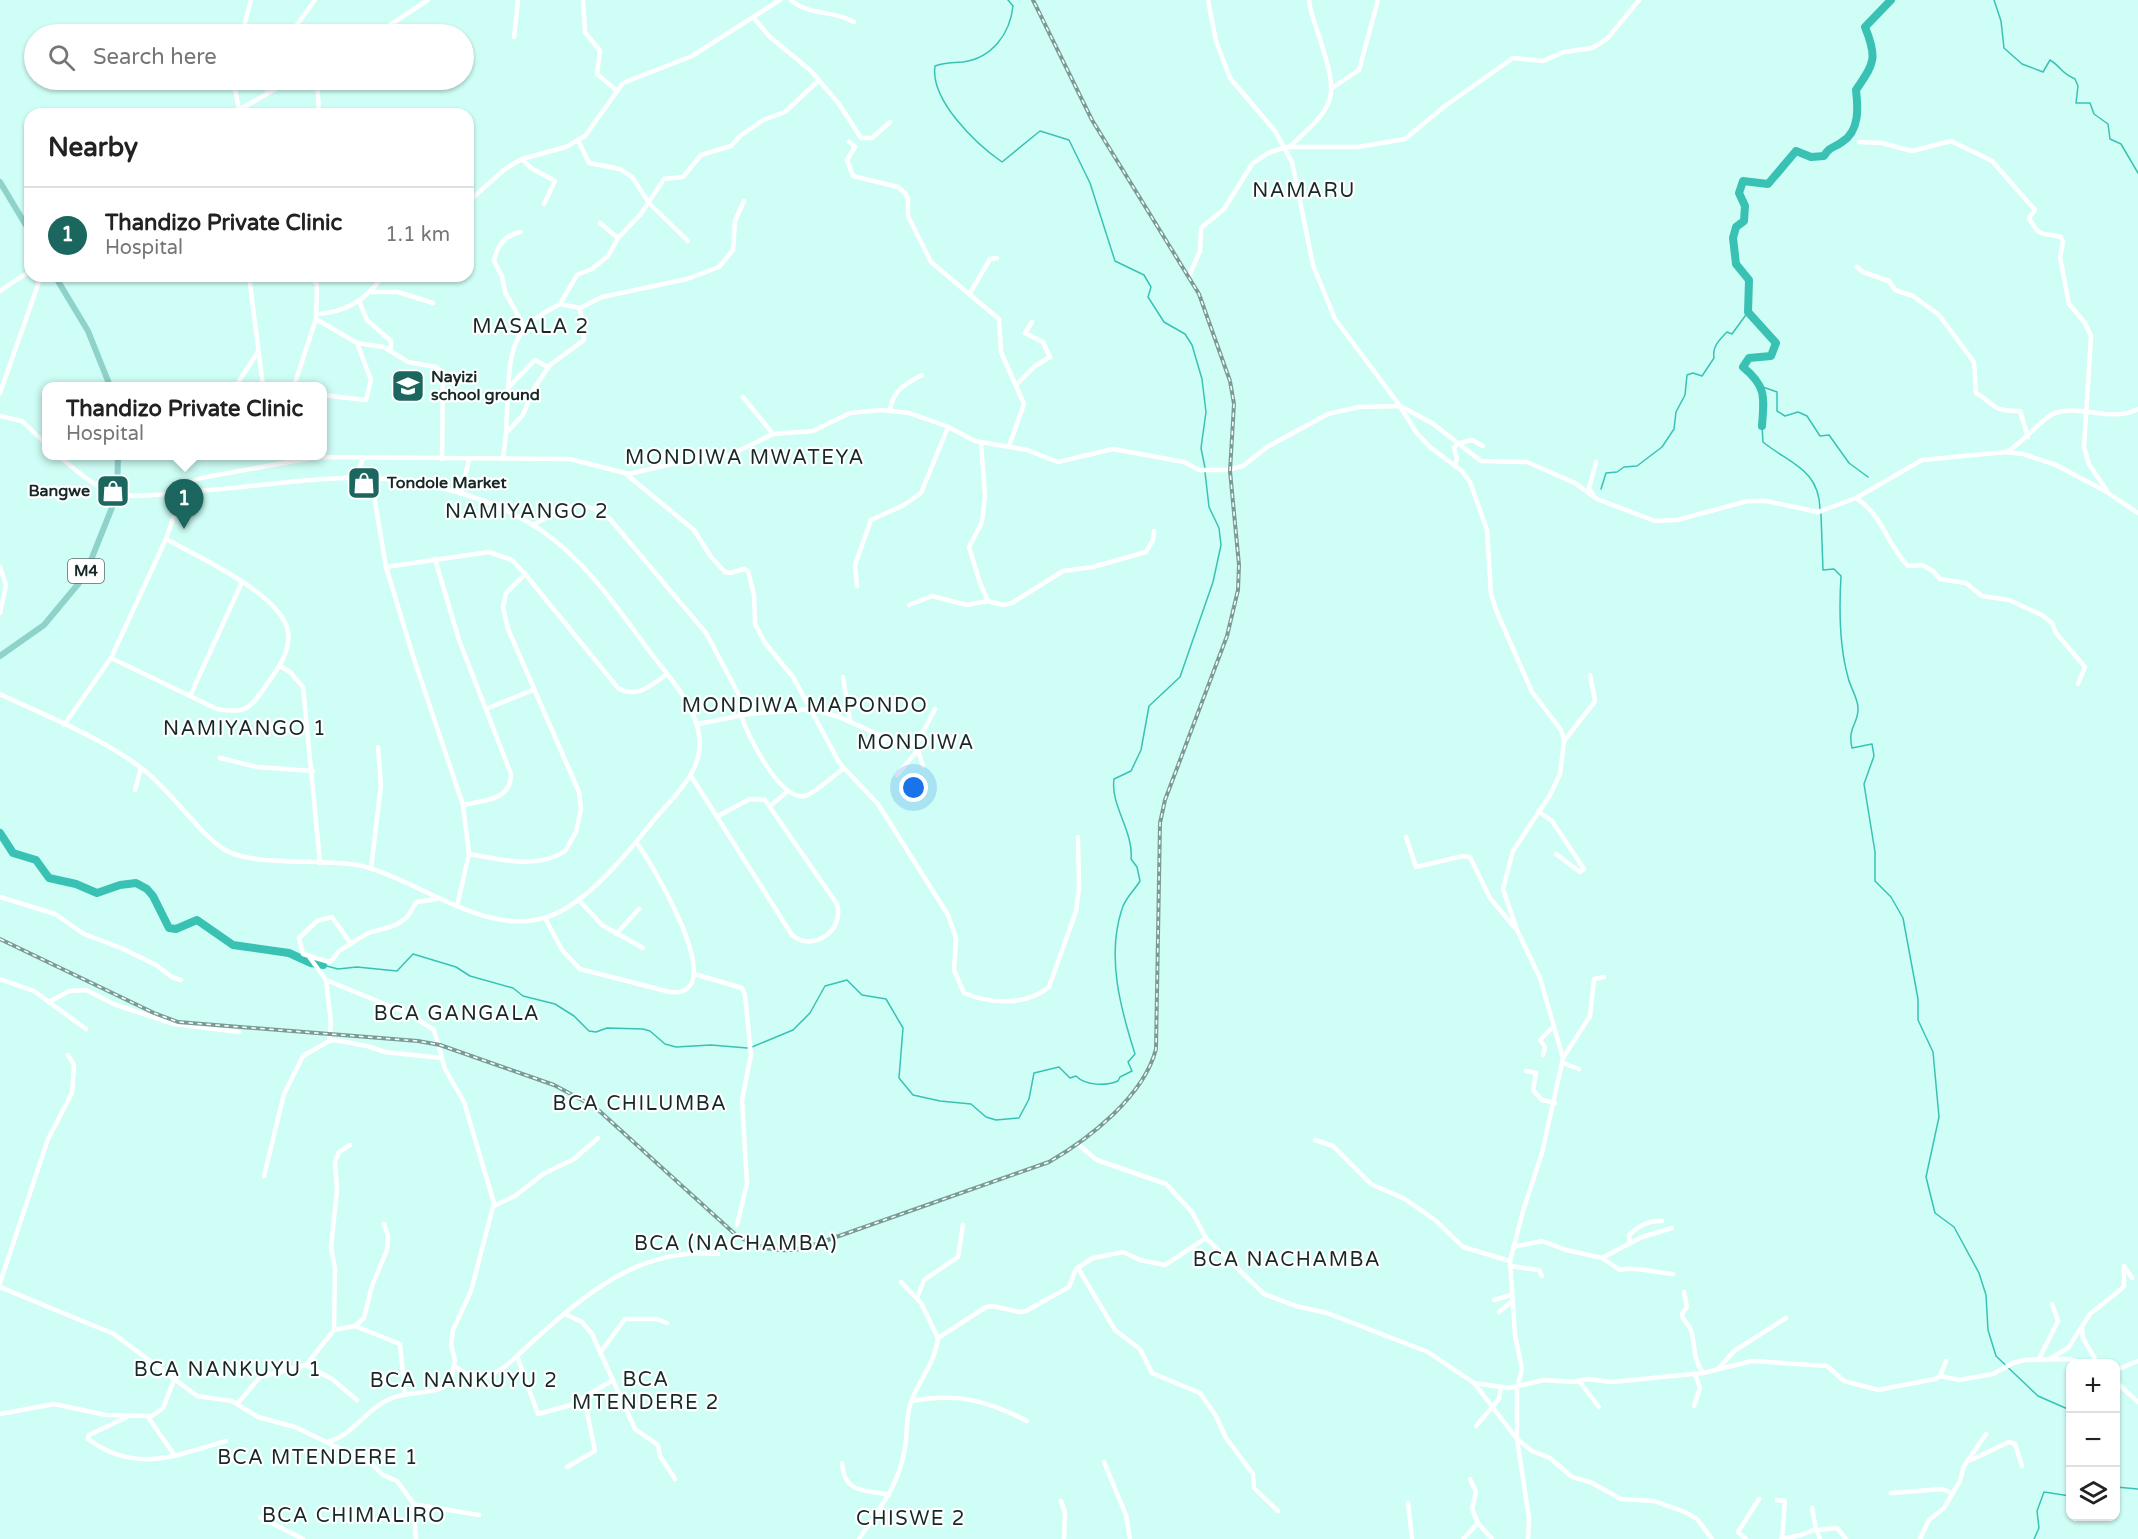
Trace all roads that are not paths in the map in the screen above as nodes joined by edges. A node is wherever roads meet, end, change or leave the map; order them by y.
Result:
1 (251, 0) edge
2 (315, 0) edge
3 (428, 0) edge
4 (518, 0) edge
5 (583, 0) edge
6 (780, 0) edge
7 (791, 0) edge
8 (1208, 0) edge
9 (1309, 0) edge
10 (1378, 0) edge
11 (1639, 0) edge
12 (753, 17) junction
13 (854, 22) dead end
14 (245, 24) edge
15 (297, 24) edge
16 (391, 24) edge
17 (514, 37) dead end
18 (819, 80) junction
19 (1332, 88) junction
20 (235, 90) edge
21 (268, 90) edge
22 (273, 90) edge
23 (318, 90) edge
24 (616, 90) junction
25 (267, 93) junction
26 (239, 108) edge
27 (241, 108) edge
28 (319, 108) edge
29 (890, 122) dead end
30 (578, 140) junction
31 (849, 141) dead end
32 (1859, 142) dead end
33 (1287, 147) junction
34 (522, 159) junction
35 (0, 182) edge
36 (474, 197) edge
37 (744, 201) dead end
38 (649, 203) junction
39 (544, 204) dead end
40 (24, 222) edge
41 (600, 223) dead end
42 (520, 232) dead end
43 (618, 238) junction
44 (688, 241) dead end
45 (997, 258) dead end
46 (1857, 267) dead end
47 (24, 276) edge
48 (1189, 276) dead end
49 (39, 282) edge
50 (59, 282) edge
51 (250, 282) edge
52 (315, 282) edge
53 (378, 282) edge
54 (0, 291) edge
55 (371, 291) junction
56 (970, 293) junction
57 (359, 301) junction
58 (433, 303) dead end
59 (560, 304) junction
60 (580, 308) junction
61 (317, 316) junction
62 (1032, 322) dead end
63 (525, 328) junction
64 (357, 343) junction
65 (391, 350) junction
66 (258, 352) junction
67 (548, 367) junction
68 (922, 375) dead end
69 (108, 382) edge
70 (239, 382) edge
71 (262, 382) edge
72 (296, 382) edge
73 (1016, 385) junction
74 (508, 388) junction
75 (0, 393) edge
76 (327, 396) edge
77 (743, 397) dead end
78 (1400, 406) junction
79 (2138, 409) edge
80 (890, 410) junction
81 (2085, 412) junction
82 (0, 416) edge
83 (948, 427) junction
84 (506, 433) junction
85 (773, 434) junction
86 (2028, 437) junction
87 (42, 440) edge
88 (981, 442) junction
89 (1457, 444) junction
90 (1009, 446) junction
91 (1483, 446) dead end
92 (2006, 452) junction
93 (327, 457) edge
94 (363, 458) junction
95 (442, 459) junction
96 (469, 459) junction
97 (503, 459) junction
98 (64, 460) edge
99 (118, 460) edge
100 (274, 460) edge
101 (299, 460) edge
102 (1596, 462) dead end
103 (274, 464) junction
104 (1455, 466) junction
105 (626, 474) junction
106 (356, 478) junction
107 (370, 478) junction
108 (183, 492) junction
109 (461, 494) junction
110 (2108, 494) junction
111 (117, 495) junction
112 (1856, 498) junction
113 (1597, 499) junction
114 (2138, 513) edge
115 (533, 525) junction
116 (1154, 531) dead end
117 (166, 539) junction
118 (435, 559) junction
119 (0, 567) edge
120 (386, 567) junction
121 (525, 574) junction
122 (242, 582) junction
123 (857, 586) dead end
124 (988, 601) junction
125 (2, 604) edge
126 (909, 605) dead end
127 (0, 613) edge
128 (0, 657) edge
129 (111, 658) junction
130 (279, 666) junction
131 (667, 674) junction
132 (1590, 675) dead end
133 (843, 677) dead end
134 (2078, 684) dead end
135 (533, 690) junction
136 (0, 694) edge
137 (190, 696) junction
138 (486, 709) junction
139 (813, 709) junction
140 (934, 709) dead end
141 (749, 714) junction
142 (741, 715) junction
143 (850, 721) junction
144 (698, 724) junction
145 (64, 725) junction
146 (888, 738) junction
147 (1564, 741) junction
148 (378, 747) dead end
149 (918, 747) junction
150 (878, 749) dead end
151 (220, 758) dead end
152 (923, 766) dead end
153 (141, 768) junction
154 (843, 769) junction
155 (313, 771) junction
156 (897, 775) dead end
157 (691, 776) junction
158 (135, 790) dead end
159 (788, 791) junction
160 (463, 805) junction
161 (770, 806) junction
162 (1538, 811) junction
163 (718, 816) junction
164 (1078, 837) dead end
165 (1406, 837) dead end
166 (636, 842) junction
167 (469, 854) junction
168 (1556, 854) dead end
169 (320, 863) junction
170 (371, 869) junction
171 (0, 897) edge
172 (439, 898) junction
173 (578, 899) junction
174 (458, 906) junction
175 (639, 909) dead end
176 (545, 918) junction
177 (1517, 930) junction
178 (616, 934) junction
179 (351, 944) junction
180 (643, 948) dead end
181 (310, 958) junction
182 (694, 974) junction
183 (1604, 976) dead end
184 (0, 979) edge
185 (181, 980) dead end
186 (326, 980) junction
187 (49, 1002) junction
188 (1553, 1027) junction
189 (86, 1029) dead end
190 (239, 1032) dead end
191 (329, 1041) junction
192 (68, 1055) dead end
193 (1543, 1055) dead end
194 (442, 1058) junction
195 (1563, 1060) junction
196 (1579, 1069) dead end
197 (1526, 1071) dead end
198 (1555, 1103) junction
199 (598, 1138) dead end
200 (1315, 1140) dead end
201 (350, 1146) dead end
202 (1080, 1146) dead end
203 (264, 1176) dead end
204 (494, 1206) junction
205 (1662, 1221) dead end
206 (384, 1224) dead end
207 (737, 1225) dead end
208 (963, 1225) dead end
209 (1672, 1228) dead end
210 (1206, 1239) junction
211 (1630, 1243) junction
212 (1513, 1246) junction
213 (718, 1254) dead end
214 (1602, 1258) junction
215 (1510, 1263) junction
216 (1078, 1268) junction
217 (1673, 1274) dead end
218 (1542, 1276) dead end
219 (2124, 1278) junction
220 (2132, 1278) junction
221 (901, 1282) dead end
222 (2138, 1282) edge
223 (2116, 1283) dead end
224 (0, 1285) edge
225 (1684, 1292) dead end
226 (917, 1298) junction
227 (1511, 1298) junction
228 (1494, 1300) dead end
229 (2052, 1304) dead end
230 (1499, 1312) dead end
231 (567, 1314) junction
232 (1786, 1318) dead end
233 (667, 1323) dead end
234 (355, 1326) junction
235 (2082, 1328) junction
236 (334, 1330) junction
237 (938, 1338) junction
238 (600, 1353) junction
239 (517, 1356) junction
240 (2052, 1358) junction
241 (2039, 1359) junction
242 (2095, 1359) edge
243 (1946, 1361) dead end
244 (2066, 1361) edge
245 (2138, 1361) edge
246 (306, 1365) junction
247 (454, 1366) junction
248 (2120, 1368) edge
249 (1717, 1370) junction
250 (1703, 1373) junction
251 (1695, 1374) junction
252 (1940, 1376) junction
253 (174, 1380) junction
254 (613, 1380) junction
255 (1579, 1381) junction
256 (1474, 1383) junction
257 (1518, 1386) junction
258 (2120, 1386) edge
259 (1501, 1387) junction
260 (405, 1394) junction
261 (584, 1396) junction
262 (357, 1400) dead end
263 (912, 1401) junction
264 (2138, 1402) edge
265 (237, 1404) junction
266 (1694, 1406) dead end
267 (1599, 1407) dead end
268 (1493, 1408) junction
269 (0, 1414) edge
270 (128, 1417) junction
271 (148, 1417) junction
272 (1027, 1421) dead end
273 (1476, 1426) dead end
274 (1986, 1434) dead end
275 (1517, 1439) junction
276 (226, 1442) dead end
277 (328, 1442) junction
278 (175, 1456) junction
279 (1968, 1461) junction
280 (1104, 1462) dead end
281 (842, 1463) dead end
282 (2022, 1466) dead end
283 (567, 1467) dead end
284 (675, 1479) dead end
285 (1470, 1479) dead end
286 (1891, 1493) dead end
287 (1952, 1493) junction
288 (890, 1495) junction
289 (1759, 1499) dead end
290 (1777, 1500) dead end
291 (1061, 1501) dead end
292 (1408, 1503) dead end
293 (413, 1504) junction
294 (1812, 1508) dead end
295 (1278, 1511) dead end
296 (479, 1515) dead end
297 (260, 1517) dead end
298 (1478, 1523) junction
299 (1817, 1529) junction
300 (303, 1539) edge
301 (416, 1539) edge
302 (859, 1539) edge
303 (1064, 1539) edge
304 (1130, 1539) edge
305 (1412, 1539) edge
306 (1464, 1539) edge
307 (1492, 1539) edge
308 (1528, 1539) edge
309 (1712, 1539) edge
310 (1746, 1539) edge
311 (1782, 1539) edge
312 (1820, 1539) edge
313 (1846, 1539) edge
314 (1920, 1539) edge

1 - 14 street
2 - 15 street
3 - 16 street
4 - 17 street
5 - 24 street
6 - 12 street
7 - 13 street
8 - 33 street
9 - 19 street
10 - 19 street
11 - 33 street
12 - 18 street
12 - 24 street
18 - 29 street
18 - 38 street
19 - 33 street
20 - 26 street
21 - 25 street
22 - 25 street
23 - 28 street
24 - 30 street
25 - 27 street
30 - 34 street
30 - 38 street
31 - 56 street
32 - 81 street
33 - 48 street
33 - 78 street
34 - 36 street
34 - 39 street
35 - 40 main road
37 - 60 street
38 - 43 street
38 - 44 street
41 - 43 street
42 - 63 street
43 - 59 street
45 - 56 street
46 - 86 street
47 - 54 street
49 - 75 street
50 - 69 main road
51 - 66 street
52 - 61 street
53 - 55 street
55 - 57 street
55 - 58 street
56 - 73 street
57 - 61 street
57 - 65 street
59 - 60 street
59 - 63 street
60 - 67 street
61 - 64 street
61 - 72 street
62 - 73 street
63 - 74 street
64 - 65 street
64 - 76 street
65 - 95 street
66 - 70 street
66 - 71 street
67 - 74 street
67 - 84 street
68 - 80 street
73 - 90 street
74 - 84 street
77 - 85 street
78 - 89 street
78 - 90 street
78 - 104 street
79 - 81 street
80 - 83 street
80 - 85 street
81 - 86 street
81 - 110 street
82 - 87 street
83 - 88 street
83 - 123 street
84 - 97 street
85 - 105 street
86 - 92 street
88 - 90 street
88 - 124 street
89 - 91 street
89 - 104 street
89 - 113 street
92 - 110 street
92 - 112 street
93 - 94 street
94 - 95 street
94 - 106 street
95 - 96 street
96 - 97 street
96 - 109 street
97 - 105 street
98 - 111 street
99 - 111 main road, M4
100 - 103 street
101 - 103 street
102 - 113 street
103 - 108 street
104 - 147 street
105 - 139 street
106 - 107 street
106 - 108 street
107 - 109 street
107 - 120 street
108 - 111 street
108 - 117 street
109 - 115 street
110 - 114 street
111 - 128 main road, M4
112 - 113 street
112 - 134 street
115 - 131 street
115 - 141 street
116 - 124 street
117 - 122 street
117 - 129 street
118 - 120 street
118 - 121 street
118 - 138 street
119 - 125 street
120 - 160 street
121 - 131 street
121 - 135 street
122 - 130 street
122 - 137 street
124 - 126 street
125 - 127 street
129 - 137 street
129 - 145 street
130 - 137 street
130 - 155 street
131 - 144 street
132 - 147 street
133 - 143 street
135 - 138 street
135 - 167 street
136 - 145 street
138 - 160 street
139 - 141 street
139 - 143 street
139 - 154 street
140 - 149 street
141 - 142 street
142 - 144 street
142 - 159 street
143 - 146 street
144 - 157 street
145 - 153 street
146 - 149 street
146 - 150 street
147 - 162 street
148 - 170 street
149 - 152 street
149 - 156 street
151 - 155 street
153 - 158 street
153 - 169 street
154 - 159 street
154 - 164 street
155 - 169 street
157 - 163 street
157 - 166 street
159 - 161 street
160 - 167 street
161 - 163 street
161 - 163 street
162 - 168 street
162 - 177 street
165 - 177 street
166 - 173 street
166 - 182 street
167 - 174 street
169 - 170 street
170 - 172 street
171 - 185 street
172 - 174 street
172 - 179 street
173 - 176 street
173 - 178 street
174 - 176 street
175 - 178 street
176 - 182 street
177 - 188 street
178 - 180 street
179 - 181 street
179 - 181 street
181 - 186 street
182 - 207 street
183 - 195 street
184 - 187 street
186 - 191 street
186 - 194 street
187 - 189 street
187 - 190 street
188 - 193 street
188 - 195 street
191 - 194 street
191 - 203 street
192 - 224 street
194 - 204 street
195 - 196 street
195 - 198 street
197 - 198 street
198 - 212 street
199 - 204 street
200 - 215 street
201 - 236 street
202 - 210 street
204 - 247 street
205 - 211 street
206 - 234 street
208 - 226 street
209 - 211 street
210 - 216 street
210 - 256 street
211 - 214 street
212 - 214 street
212 - 215 street
213 - 231 street
214 - 217 street
215 - 218 street
215 - 227 street
216 - 237 street
216 - 295 street
219 - 220 street
219 - 220 street
219 - 223 street
219 - 235 street
220 - 222 street
221 - 226 street
224 - 253 street
225 - 250 street
226 - 237 street
227 - 228 street
227 - 230 street
227 - 257 street
229 - 241 street
231 - 238 street
231 - 239 street
232 - 249 street
233 - 238 street
234 - 236 street
234 - 260 street
235 - 240 street
235 - 242 street
236 - 246 street
237 - 263 street
238 - 254 street
239 - 247 street
239 - 261 street
240 - 241 street
240 - 244 street
241 - 252 street
243 - 252 street
245 - 248 street
246 - 262 street
246 - 265 street
247 - 260 street
249 - 250 street
249 - 252 street
250 - 251 street
251 - 255 street
251 - 266 street
253 - 265 street
253 - 271 street
254 - 261 street
254 - 284 street
255 - 257 street
255 - 267 street
256 - 259 street
256 - 268 street
257 - 259 street
257 - 275 street
258 - 264 street
259 - 268 street
260 - 277 street
261 - 283 street
263 - 272 street
263 - 288 street
265 - 277 street
268 - 273 street
268 - 275 street
269 - 270 street
270 - 271 street
270 - 278 street
271 - 278 street
274 - 279 street
275 - 308 street
275 - 309 street
276 - 278 street
277 - 293 street
279 - 282 street
279 - 287 street
280 - 304 street
281 - 288 street
285 - 298 street
286 - 287 street
287 - 314 street
288 - 302 street
289 - 310 street
290 - 311 street
291 - 303 street
292 - 305 street
293 - 296 street
293 - 301 street
294 - 299 street
297 - 300 street
298 - 306 street
298 - 307 street
299 - 311 street
299 - 312 street
299 - 313 street

